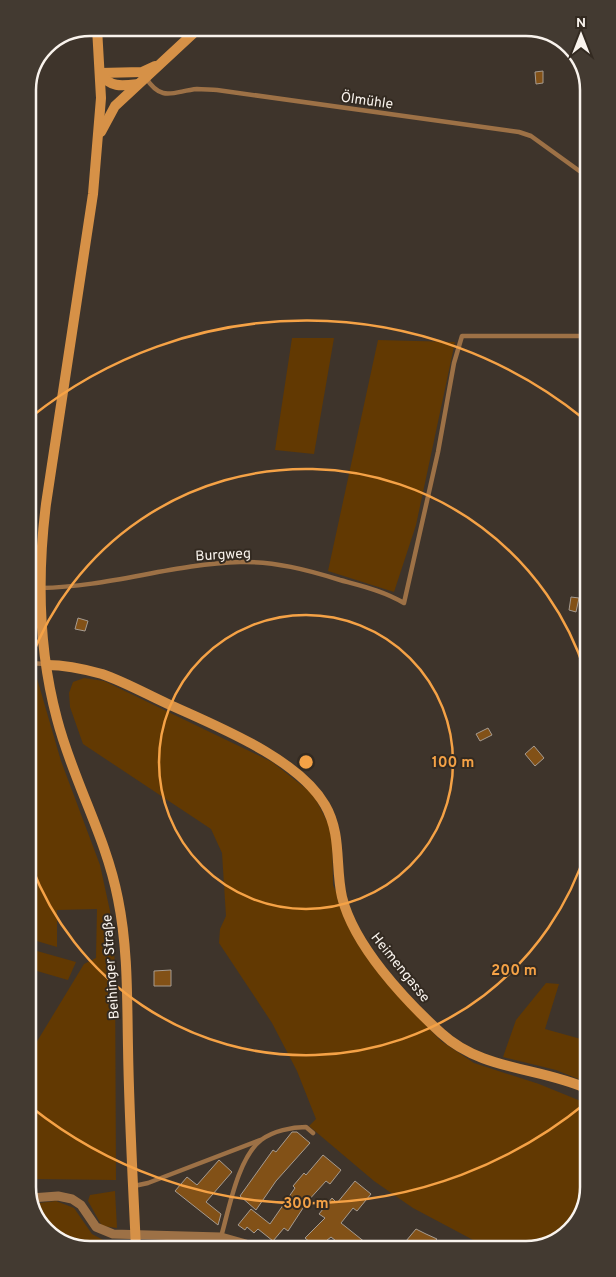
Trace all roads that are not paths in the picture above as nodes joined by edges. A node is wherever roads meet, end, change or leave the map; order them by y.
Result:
1 (98, 36) edge
2 (191, 36) edge
3 (100, 73) junction
4 (142, 78) junction
5 (99, 138) junction
6 (580, 171) edge
7 (580, 336) edge
8 (39, 588) junction
9 (36, 663) edge
10 (47, 664) junction
11 (580, 1086) edge
12 (313, 1133) dead end
13 (262, 1140) junction
14 (133, 1186) junction
15 (37, 1198) edge
16 (136, 1236) junction
17 (221, 1237) junction
18 (136, 1241) edge
19 (235, 1241) edge

1 - 3 main road, Beihinger Straße
2 - 4 main road
3 - 4 main road
3 - 5 main road, Beihinger Straße
4 - 5 main road
4 - 6 lane, Ölmühle
5 - 8 main road, Beihinger Straße
7 - 8 lane, Burgweg
8 - 10 main road, Beihinger Straße
9 - 10 lane
10 - 11 main road, Heimengasse
10 - 14 main road, Beihinger Straße
12 - 13 lane
13 - 14 lane
13 - 17 lane
14 - 16 main road, Beihinger Straße
15 - 16 street
16 - 17 street
16 - 18 main road, Beihinger Straße
17 - 19 street

